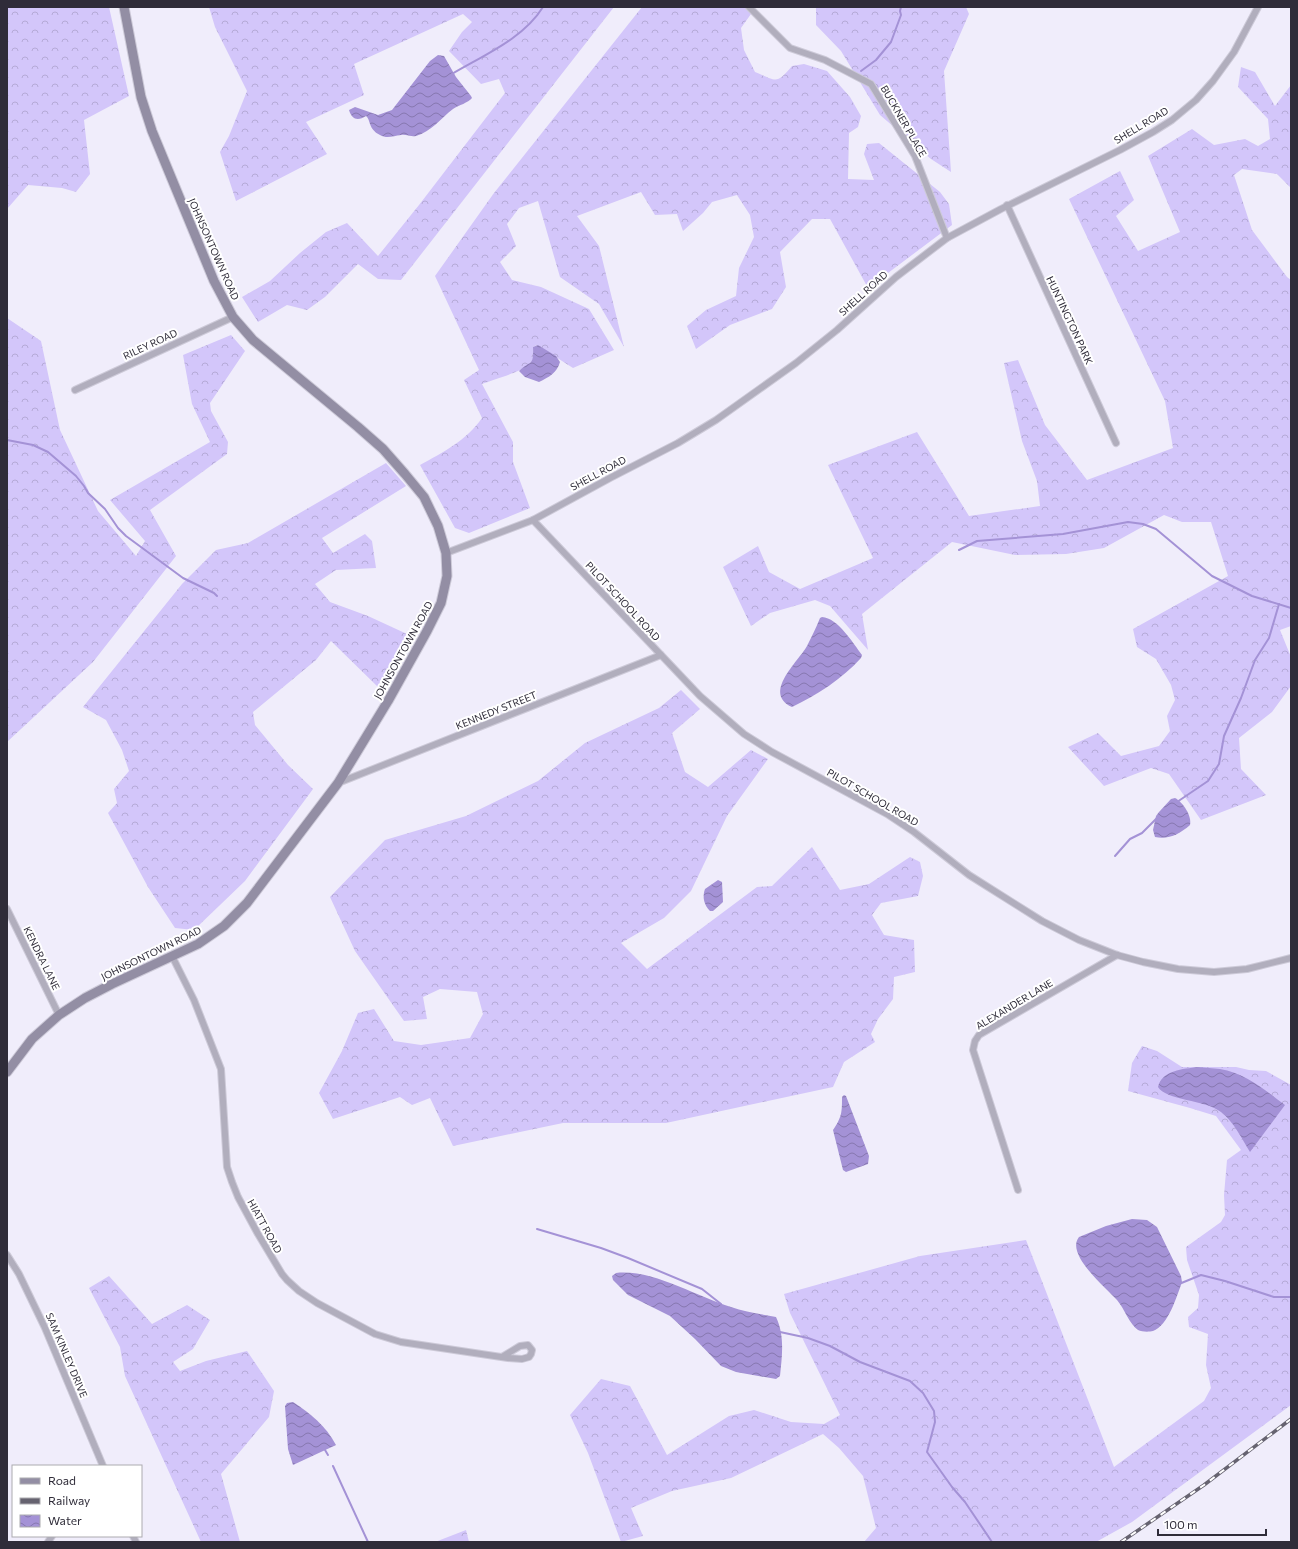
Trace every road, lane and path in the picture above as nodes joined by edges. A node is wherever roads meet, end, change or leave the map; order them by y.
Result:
1 (124, 7) edge
2 (749, 7) edge
3 (1258, 7) edge
4 (1007, 206) junction
5 (947, 238) junction
6 (233, 317) junction
7 (75, 390) dead end
8 (1116, 443) dead end
9 (534, 520) junction
10 (446, 553) junction
11 (661, 655) junction
12 (338, 783) junction
13 (7, 909) edge
14 (1117, 955) junction
15 (172, 956) junction
16 (1291, 958) edge
17 (59, 1015) junction
18 (7, 1072) edge
19 (1018, 1190) dead end
20 (7, 1255) edge
21 (502, 1357) dead end
22 (103, 1465) edge

1 - 6 street, JOHNSONTOWN ROAD
2 - 5 street, BUCKNER PLACE
3 - 4 street, SHELL ROAD
4 - 5 street, SHELL ROAD
4 - 8 street, HUNTINGTON PARK
5 - 9 street, SHELL ROAD
6 - 7 street, RILEY ROAD
6 - 10 street, JOHNSONTOWN ROAD
9 - 10 street, SHELL ROAD
9 - 11 street, PILOT SCHOOL ROAD
10 - 12 street, JOHNSONTOWN ROAD
11 - 12 street, KENNEDY STREET
11 - 14 street, PILOT SCHOOL ROAD
12 - 15 street, JOHNSONTOWN ROAD
13 - 17 street, KENDRA LANE
14 - 16 street, PILOT SCHOOL ROAD
14 - 19 street, ALEXANDER LANE
15 - 17 street, JOHNSONTOWN ROAD
15 - 21 street, HIATT ROAD
17 - 18 street, JOHNSONTOWN ROAD
20 - 22 street, SAM KINLEY DRIVE

